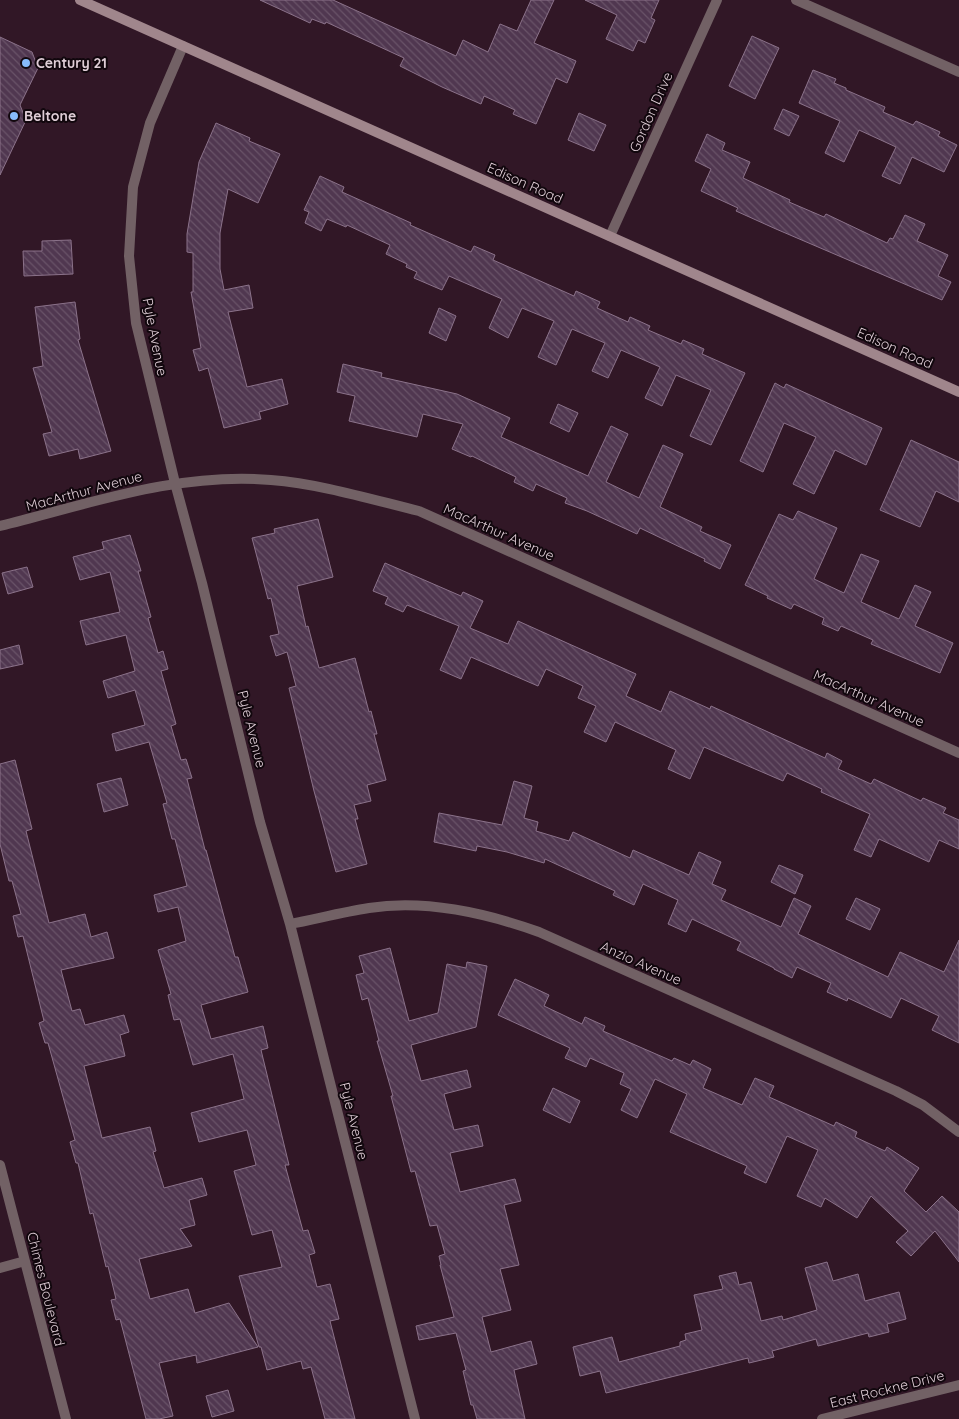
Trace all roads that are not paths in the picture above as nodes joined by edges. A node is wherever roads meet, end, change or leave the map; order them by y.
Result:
1 (80, 0) edge
2 (717, 0) edge
3 (796, 0) edge
4 (183, 46) junction
5 (959, 72) edge
6 (610, 236) junction
7 (959, 392) edge
8 (175, 483) junction
9 (0, 526) edge
10 (959, 753) edge
11 (290, 924) junction
12 (959, 1132) edge
13 (0, 1165) edge
14 (25, 1261) junction
15 (0, 1268) edge
16 (959, 1385) edge
17 (66, 1419) edge
18 (416, 1419) edge
19 (822, 1419) edge

1 - 4 main road, Edison Road
2 - 6 street, Gordon Drive
3 - 5 street
4 - 6 main road, Edison Road
4 - 8 street, Pyle Avenue
6 - 7 main road, Edison Road
8 - 9 street, MacArthur Avenue
8 - 10 street, MacArthur Avenue
8 - 11 street, Pyle Avenue
11 - 12 street, Anzio Avenue
11 - 18 street, Pyle Avenue
13 - 14 street, Chimes Boulevard
14 - 15 street
14 - 17 street, Chimes Boulevard
16 - 19 street, East Rockne Drive

